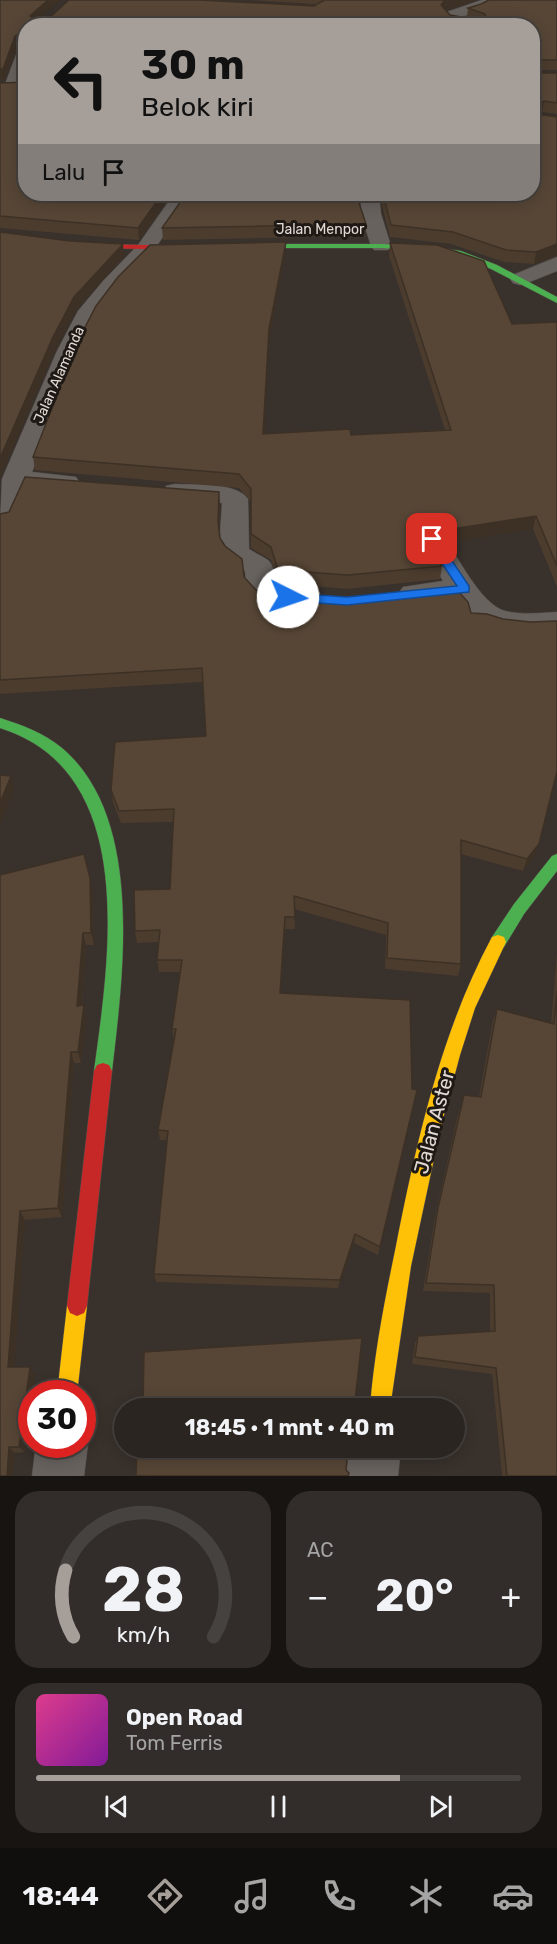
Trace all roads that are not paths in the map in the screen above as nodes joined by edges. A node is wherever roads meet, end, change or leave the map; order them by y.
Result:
1 (493, 0) edge
2 (451, 18) edge
3 (18, 70) edge
4 (12, 87) edge
5 (178, 201) edge
6 (370, 201) edge
7 (0, 236) edge
8 (381, 246) junction
9 (210, 247) edge
10 (232, 247) edge
11 (145, 249) junction
12 (557, 263) edge
13 (520, 279) junction
14 (557, 300) edge
15 (15, 479) junction
16 (93, 485) edge
17 (149, 490) edge
18 (0, 518) edge
19 (432, 539) dead end
20 (465, 589) junction
21 (382, 597) edge
22 (335, 600) edge
23 (557, 622) edge
24 (0, 723) edge
25 (555, 867) edge
26 (69, 1380) edge
27 (381, 1398) edge
28 (60, 1458) edge
29 (374, 1458) edge
30 (58, 1476) edge
31 (372, 1476) edge

1 - 2 street
3 - 4 street
5 - 11 street, Jalan Alamanda
6 - 8 street
7 - 11 street
8 - 10 street, Jalan Menpor
8 - 13 street, Jalan Menpor
9 - 11 street
11 - 15 street, Jalan Alamanda
12 - 13 street
13 - 14 street, Jalan Menpor
15 - 16 street
15 - 18 street, Jalan Alamanda
17 - 22 street
19 - 20 street
20 - 21 street
20 - 23 street
24 - 26 street
25 - 27 street, Jalan Aster
28 - 30 street
29 - 31 street

